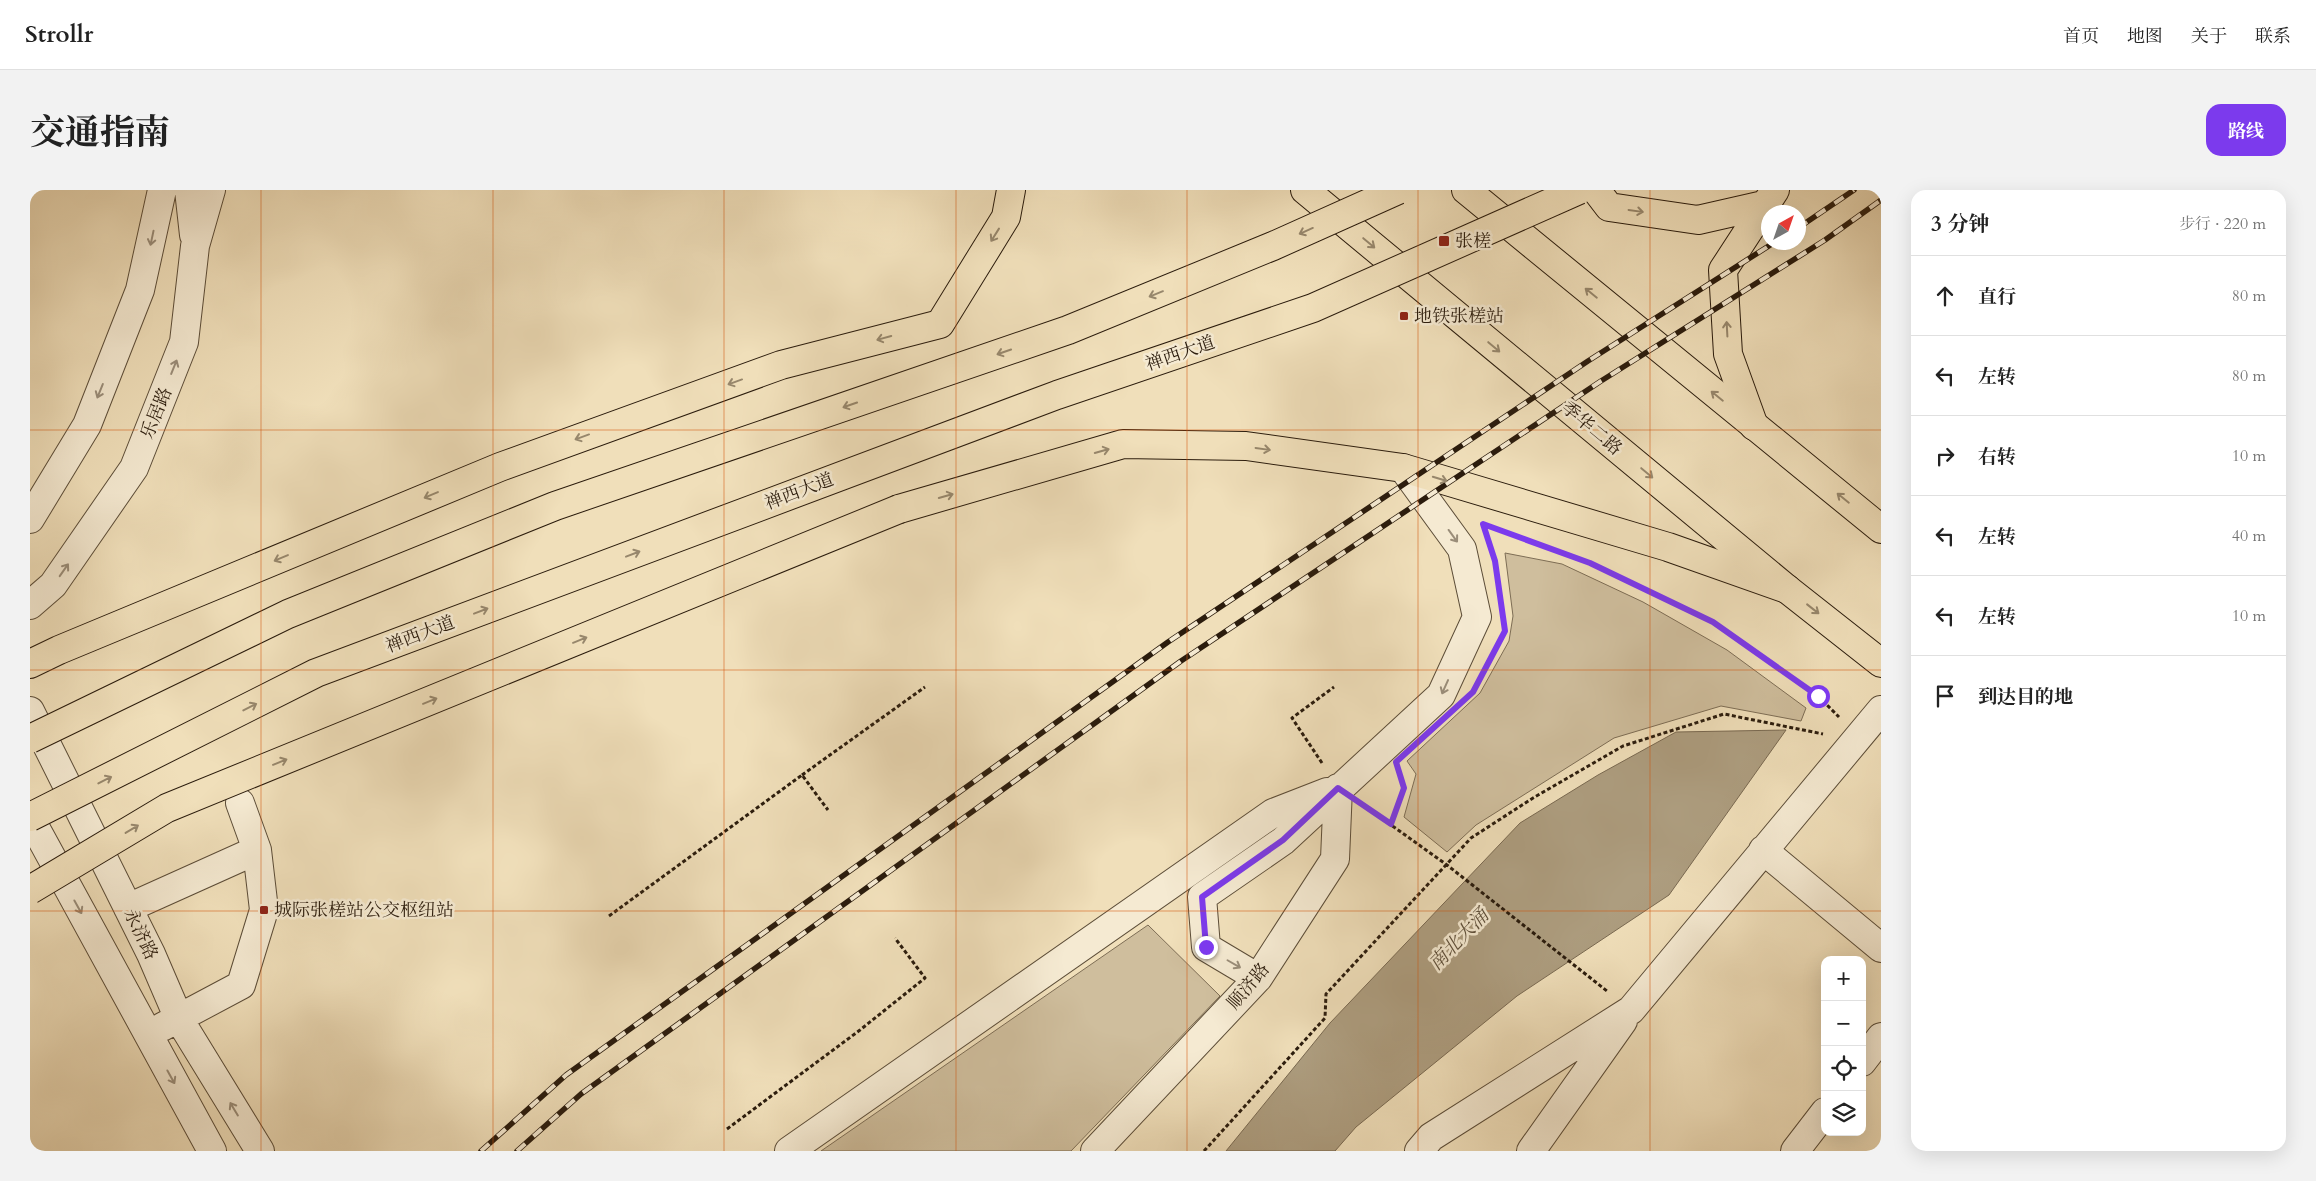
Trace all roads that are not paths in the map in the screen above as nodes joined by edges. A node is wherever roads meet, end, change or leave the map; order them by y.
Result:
1 (162, 190) edge
2 (189, 190) edge
3 (212, 190) edge
4 (1011, 190) edge
5 (1305, 190) edge
6 (1398, 190) edge
7 (1466, 190) edge
8 (1579, 190) edge
9 (1596, 190) edge
10 (1770, 197) edge
11 (195, 246) junction
12 (1754, 426) junction
13 (1403, 468) junction
14 (30, 519) edge
15 (1881, 529) edge
16 (1787, 589) junction
17 (30, 605) edge
18 (30, 664) edge
19 (1881, 664) edge
20 (1881, 710) edge
21 (30, 711) edge
22 (30, 739) edge
23 (1338, 788) junction
24 (240, 803) dead end
25 (30, 818) edge
26 (257, 850) junction
27 (1763, 850) junction
28 (30, 890) edge
29 (128, 908) junction
30 (1881, 948) edge
31 (1258, 978) junction
32 (1631, 1010) junction
33 (179, 1019) junction
34 (148, 1034) junction
35 (1881, 1037) edge
36 (1866, 1057) edge
37 (1821, 1117) edge
38 (212, 1151) edge
39 (260, 1151) edge
40 (789, 1151) edge
41 (1095, 1151) edge
42 (1419, 1151) edge
43 (1531, 1151) edge
44 (1795, 1151) edge

1 -> 14 street
2 - 11 street
3 - 11 street, 乐居路
4 -> 18 main road
5 -> 16 main road, 季华二路
6 -> 22 main road, bridge
12 -> 7 main road
25 -> 8 main road, 禅西大道, bridge
9 -> 10 main road
12 -> 10 main road
17 -> 11 street, 乐居路
15 -> 12 main road
13 -> 16 main road
13 -> 23 street
28 -> 13 main road, bridge
16 -> 19 main road, 季华二路
20 - 27 street
21 - 29 street, 永济路
23 - 31 street, 顺济路
23 -> 31 street
23 - 40 street
24 - 26 street
25 -> 34 street
26 - 29 street
26 - 33 street
27 - 30 street
27 - 32 street
29 - 33 street, 永济路
31 - 41 street, 顺济路
32 - 42 street
32 - 43 street
33 - 34 street
39 -> 33 street, 永济路
34 -> 38 street
35 - 36 street
37 - 44 street

